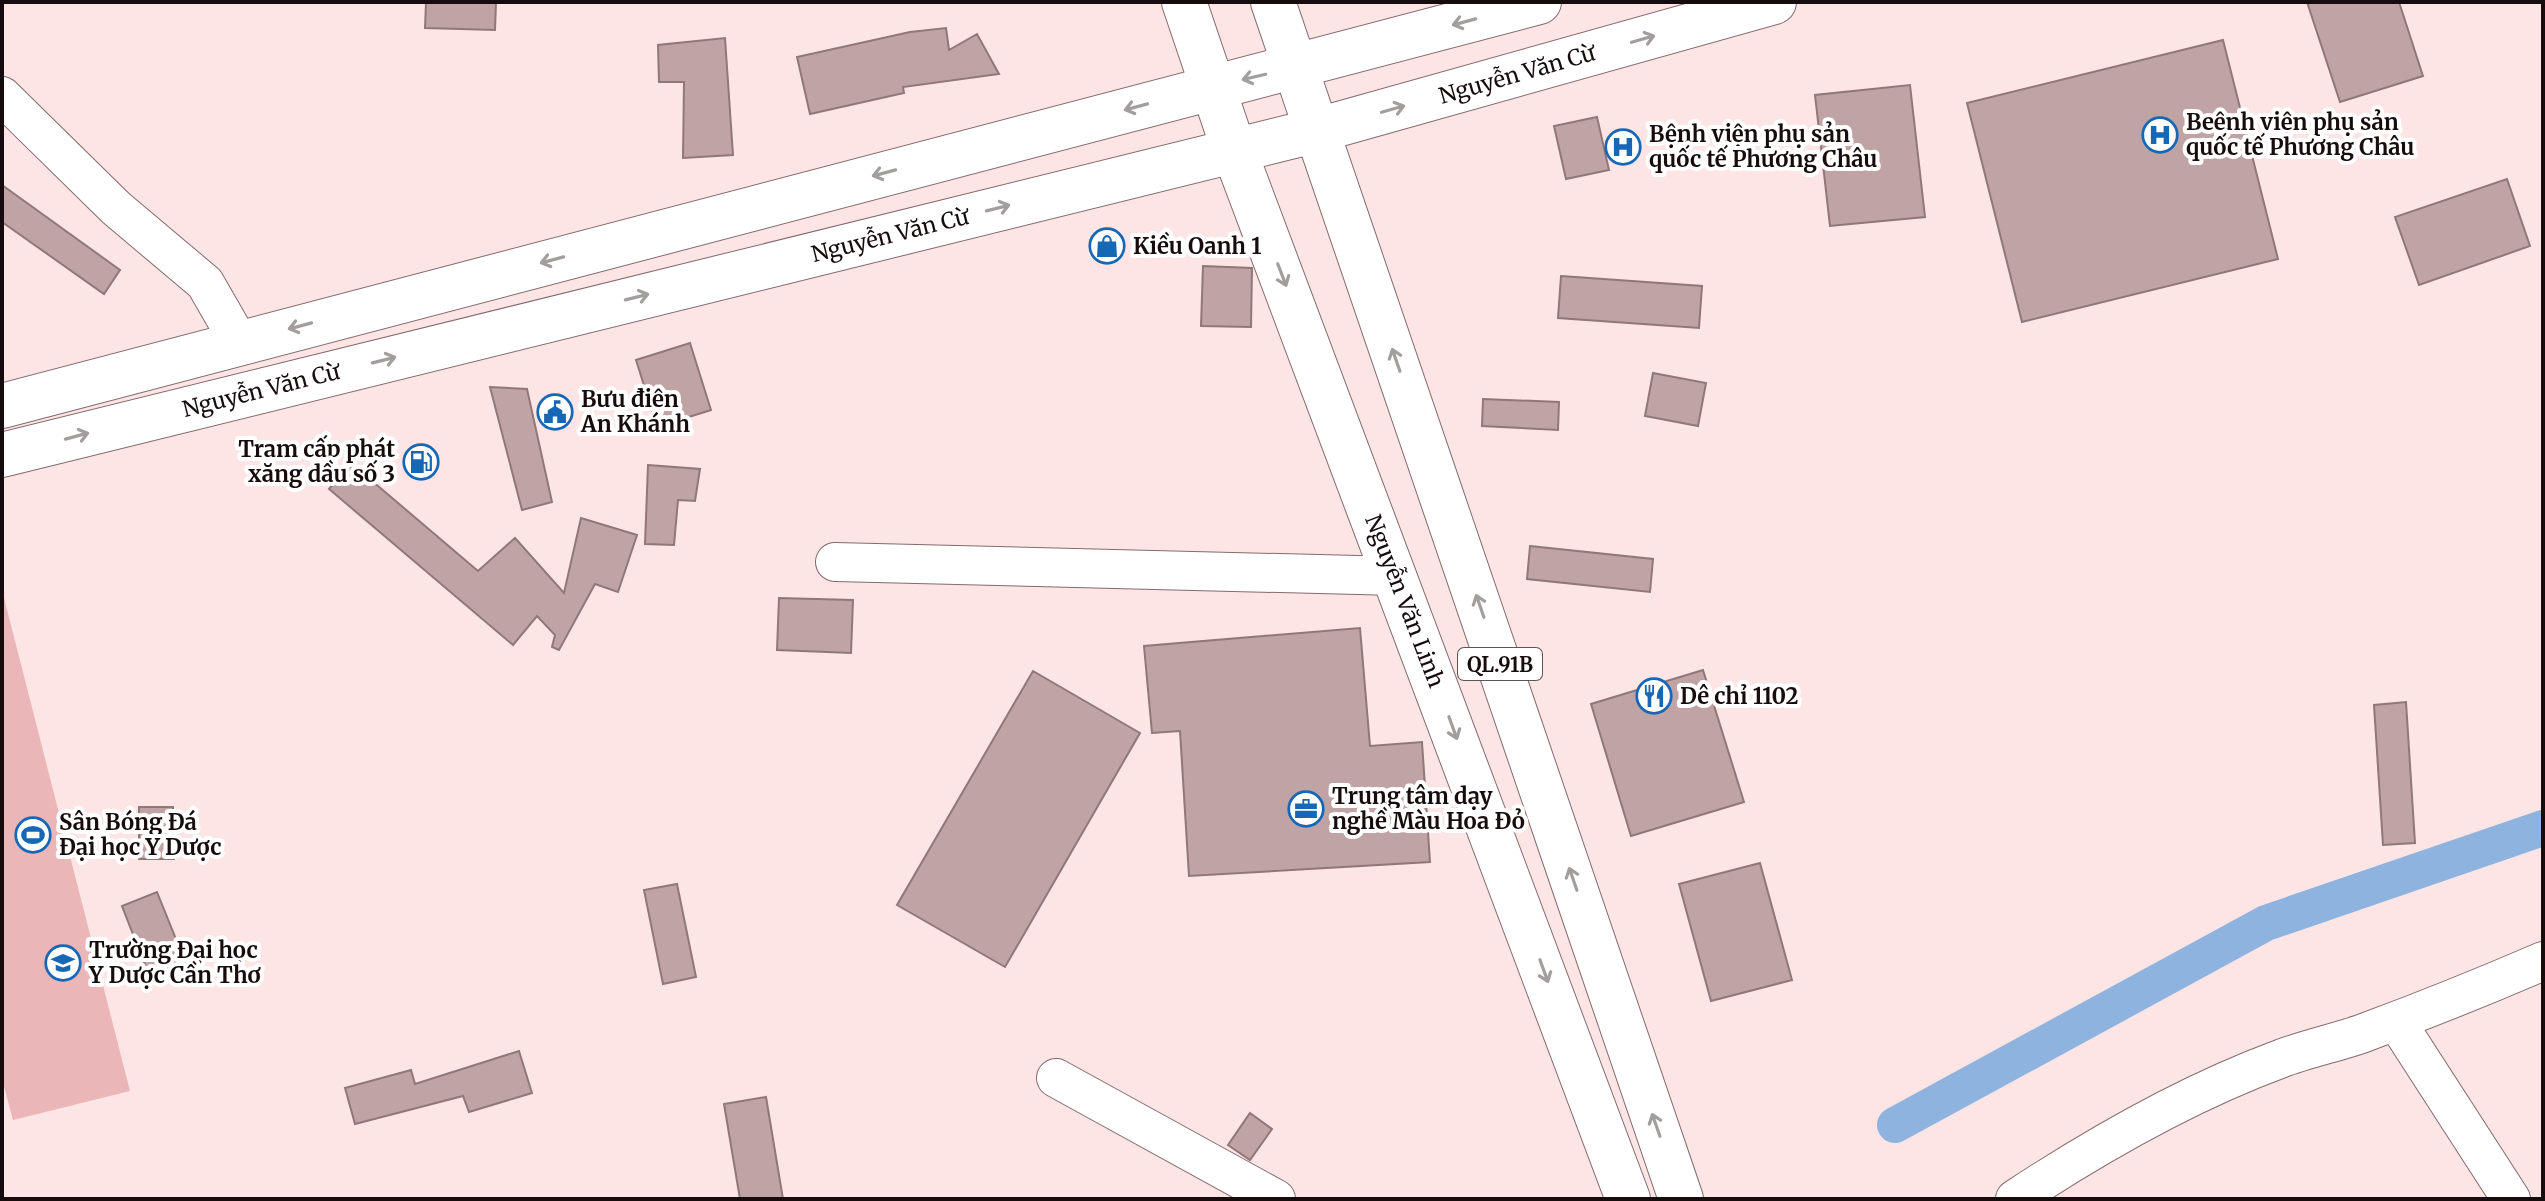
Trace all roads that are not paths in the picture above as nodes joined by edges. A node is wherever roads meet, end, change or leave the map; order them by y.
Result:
1 (1184, 2) edge
2 (1273, 2) edge
3 (1539, 2) edge
4 (1774, 2) edge
5 (1297, 67) junction
6 (1211, 87) junction
7 (2, 96) edge
8 (1318, 130) junction
9 (1234, 150) junction
10 (239, 342) junction
11 (2, 406) edge
12 (2, 455) edge
13 (835, 562) dead end
14 (1397, 576) junction
15 (2543, 961) edge
16 (2396, 1021) junction
17 (1056, 1078) dead end
18 (2016, 1198) edge
19 (1276, 1199) edge
20 (1628, 1199) edge
21 (1681, 1199) edge
22 (2511, 1199) edge

1 - 6 main road, Nguyễn Văn Linh / QL.91B
2 - 5 main road, QL.91B
3 -> 5 main road
8 -> 4 main road, Nguyễn Văn Cừ
5 -> 6 main road
5 - 8 main road, QL.91B
6 - 9 main road, Nguyễn Văn Linh / QL.91B
6 -> 10 main road
7 - 10 street
8 - 9 main road, Nguyễn Văn Cừ
21 -> 8 main road, QL.91B
12 -> 9 main road, Nguyễn Văn Cừ
9 -> 14 main road, Nguyễn Văn Linh / QL.91B
10 - 11 main road
13 - 14 street
14 -> 20 main road, Nguyễn Văn Linh / QL.91B
15 - 16 street
16 - 18 street
16 - 22 street
17 - 19 street

